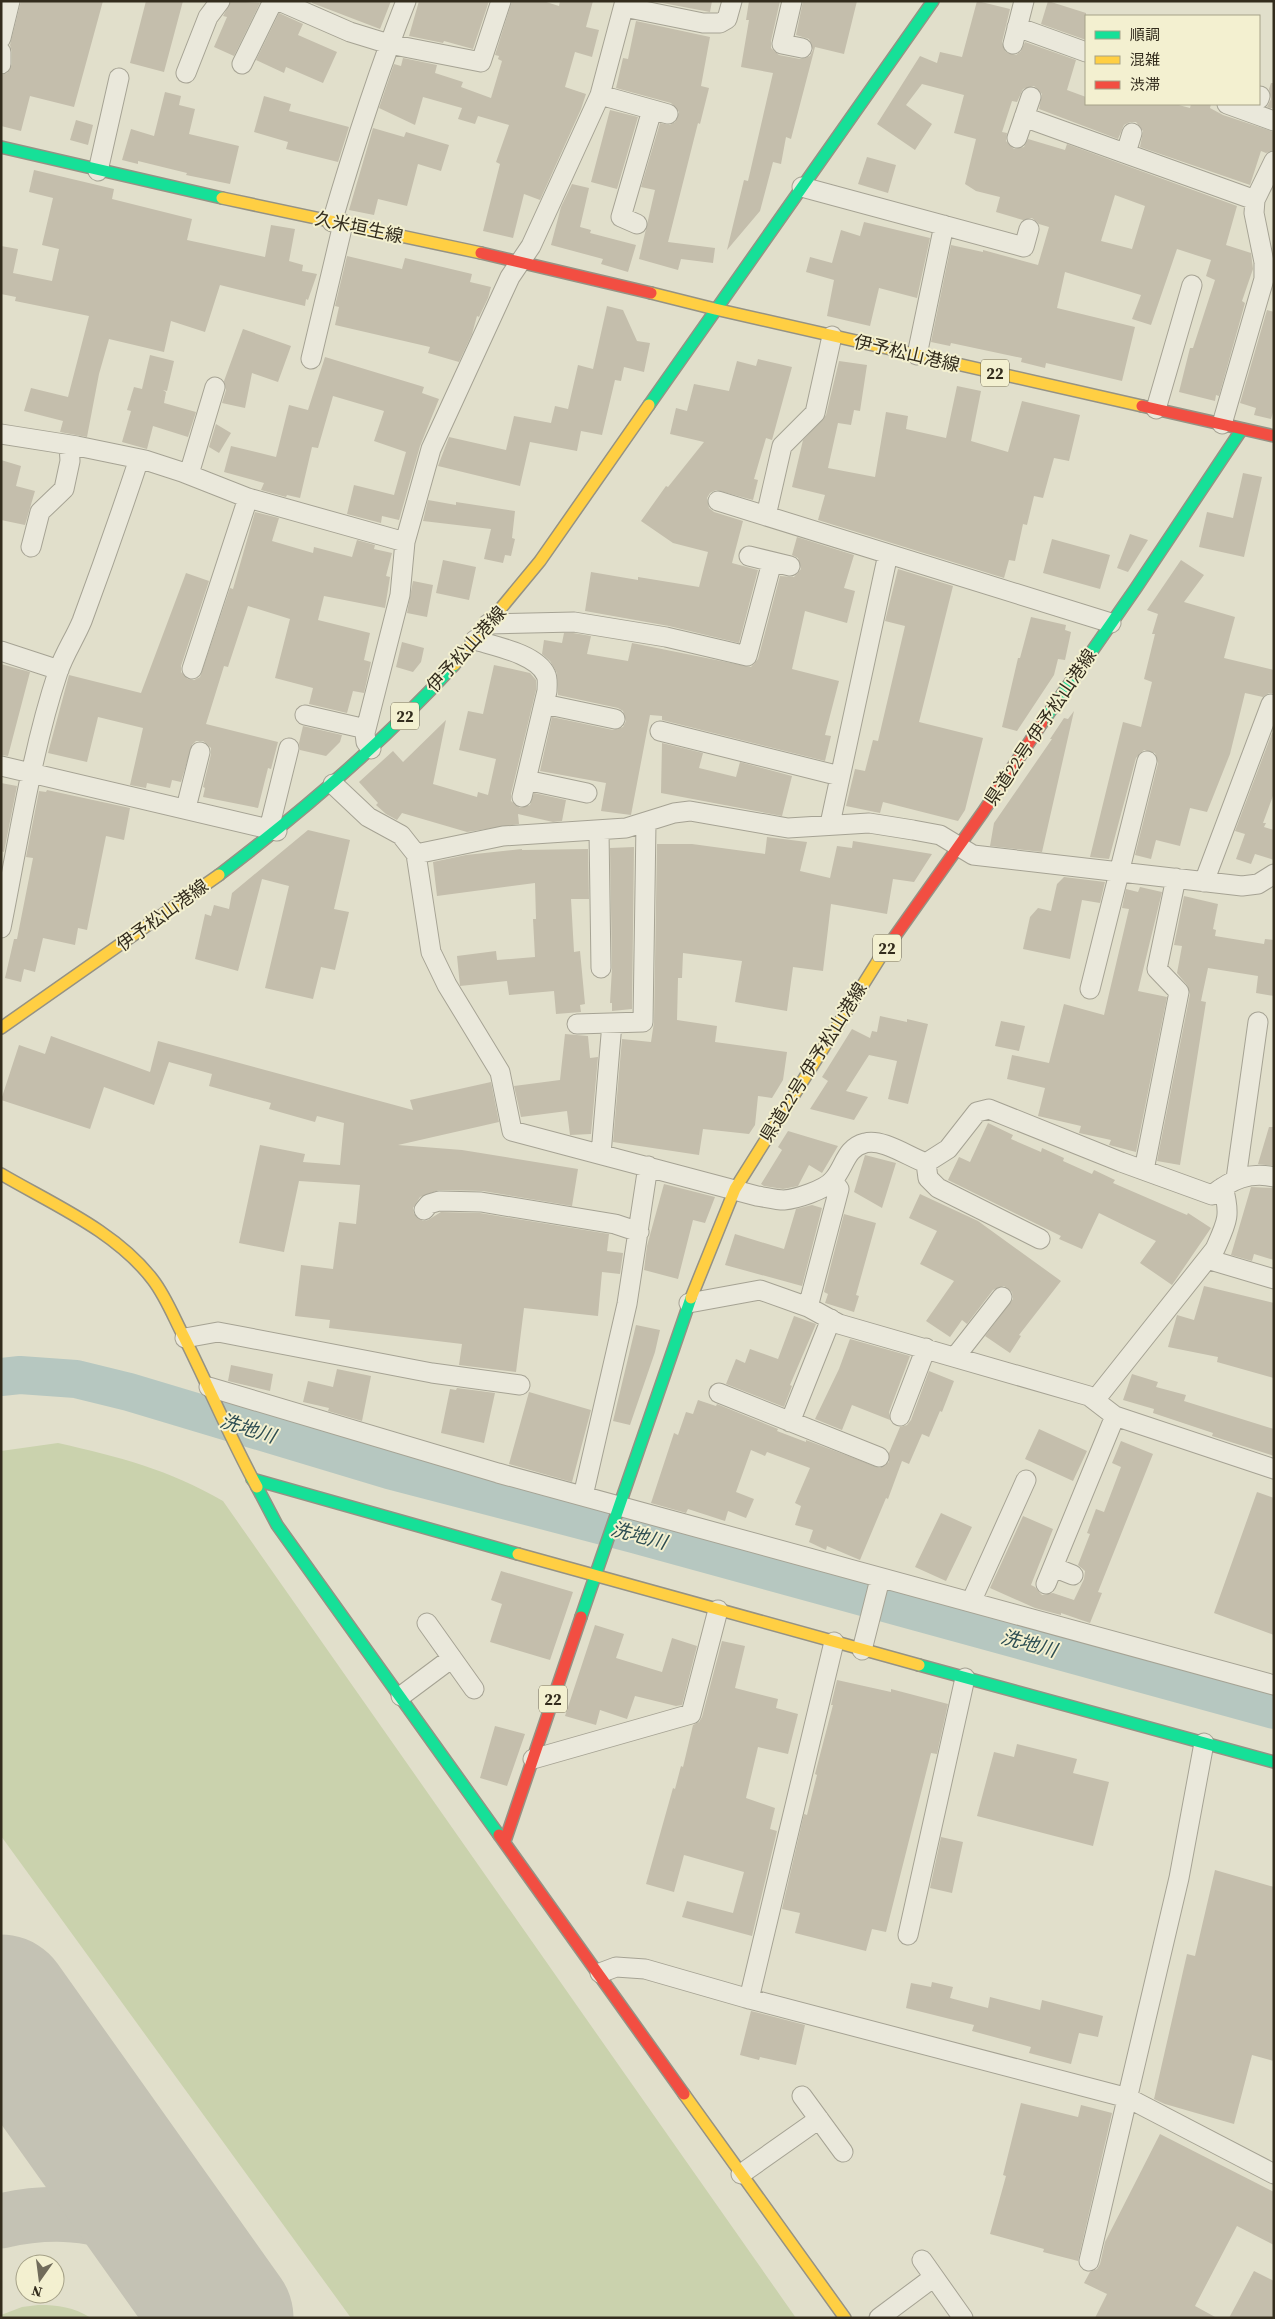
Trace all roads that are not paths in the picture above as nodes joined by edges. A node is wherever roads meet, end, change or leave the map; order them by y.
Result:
1 (10, 1) edge
2 (220, 1) edge
3 (273, 1) edge
4 (279, 1) edge
5 (406, 1) edge
6 (501, 1) edge
7 (732, 1) edge
8 (792, 1) edge
9 (933, 1) edge
10 (1024, 1) edge
11 (625, 4) edge
12 (1, 38) edge
13 (389, 44) junction
14 (802, 48) dead end
15 (1, 52) edge
16 (1085, 52) edge
17 (1, 64) edge
18 (242, 64) dead end
19 (186, 73) dead end
20 (119, 78) dead end
21 (600, 95) junction
22 (1031, 97) dead end
23 (1234, 105) edge
24 (1256, 108) edge
25 (1024, 117) junction
26 (1274, 121) edge
27 (1132, 133) dead end
28 (1018, 138) dead end
29 (1, 147) edge
30 (1126, 153) junction
31 (1274, 161) edge
32 (98, 170) junction
33 (802, 187) junction
34 (1255, 200) junction
35 (338, 223) junction
36 (637, 224) dead end
37 (944, 225) junction
38 (1029, 229) dead end
39 (521, 261) junction
40 (1192, 285) dead end
41 (715, 309) junction
42 (832, 336) junction
43 (917, 355) junction
44 (311, 359) dead end
45 (215, 387) dead end
46 (1156, 409) junction
47 (1222, 424) junction
48 (1242, 429) junction
49 (1, 434) edge
50 (1274, 436) edge
51 (70, 445) junction
52 (139, 459) junction
53 (189, 474) junction
54 (248, 498) junction
55 (718, 501) dead end
56 (766, 516) junction
57 (405, 542) junction
58 (31, 547) dead end
59 (888, 554) junction
60 (749, 556) dead end
61 (772, 562) junction
62 (790, 566) dead end
63 (1111, 623) junction
64 (488, 624) junction
65 (475, 640) junction
66 (1, 651) edge
67 (200, 659) dead end
68 (59, 670) junction
69 (544, 704) junction
70 (1271, 704) dead end
71 (305, 715) dead end
72 (615, 719) dead end
73 (366, 729) junction
74 (660, 732) dead end
75 (289, 748) dead end
76 (371, 749) junction
77 (200, 752) dead end
78 (1146, 761) dead end
79 (1, 766) edge
80 (33, 773) junction
81 (840, 776) junction
82 (333, 784) junction
83 (586, 793) dead end
84 (186, 808) junction
85 (646, 823) junction
86 (830, 824) junction
87 (273, 829) junction
88 (599, 831) junction
89 (958, 847) junction
90 (416, 854) junction
91 (1118, 872) junction
92 (1272, 877) edge
93 (1176, 878) junction
94 (1204, 882) junction
95 (1, 928) edge
96 (601, 968) dead end
97 (1090, 989) dead end
98 (1258, 1022) dead end
99 (612, 1023) junction
100 (577, 1024) dead end
101 (1, 1028) edge
102 (601, 1154) junction
103 (926, 1164) junction
104 (648, 1166) junction
105 (1144, 1170) junction
106 (1, 1174) edge
107 (1274, 1177) edge
108 (833, 1181) junction
109 (1229, 1183) junction
110 (735, 1189) junction
111 (424, 1210) dead end
112 (639, 1232) junction
113 (1040, 1239) dead end
114 (1207, 1259) junction
115 (1274, 1279) edge
116 (1002, 1297) dead end
117 (689, 1303) junction
118 (808, 1306) junction
119 (830, 1319) junction
120 (184, 1338) junction
121 (926, 1348) junction
122 (955, 1357) junction
123 (520, 1385) dead end
124 (719, 1393) dead end
125 (212, 1395) junction
126 (1095, 1400) junction
127 (900, 1416) dead end
128 (1115, 1416) junction
129 (790, 1422) junction
130 (866, 1458) dead end
131 (1274, 1469) edge
132 (252, 1479) junction
133 (1026, 1480) dead end
134 (583, 1496) junction
135 (617, 1509) junction
136 (595, 1575) junction
137 (1073, 1576) dead end
138 (880, 1582) junction
139 (970, 1602) junction
140 (718, 1610) junction
141 (428, 1623) dead end
142 (834, 1642) junction
143 (862, 1650) junction
144 (452, 1658) junction
145 (965, 1678) junction
146 (1274, 1685) edge
147 (474, 1689) dead end
148 (400, 1696) junction
149 (1204, 1743) junction
150 (533, 1759) junction
151 (1274, 1762) edge
152 (505, 1841) junction
153 (908, 1935) dead end
154 (600, 1973) junction
155 (749, 1999) junction
156 (802, 2096) dead end
157 (1128, 2098) junction
158 (819, 2119) junction
159 (842, 2152) dead end
160 (741, 2174) junction
161 (1274, 2174) edge
162 (922, 2260) dead end
163 (1089, 2261) dead end
164 (934, 2277) junction
165 (845, 2318) edge
166 (879, 2318) edge
167 (962, 2318) edge

1 - 12 street
2 - 19 street
3 - 18 street
4 - 13 street
5 - 13 street
6 - 13 street
7 - 11 street
8 - 14 street
9 - 33 main road, 伊予松山港線 / 22
10 - 16 street
11 - 21 street
13 - 35 street
15 - 17 street
20 - 32 street
21 - 36 street
21 - 39 street
22 - 25 street
23 - 24 street
24 - 26 street
25 - 28 street
25 - 30 street
27 - 30 street
29 - 32 main road, 久米垣生線
30 - 34 street
31 - 34 street
32 - 35 main road, 久米垣生線
33 - 37 street
33 - 41 main road, 伊予松山港線 / 22
34 - 47 street
35 - 39 main road, 久米垣生線
35 - 44 street
37 - 38 street
37 - 43 street
39 - 41 main road, 久米垣生線
39 - 57 street
40 - 46 street
41 - 42 main road, 伊予松山港線 / 22
41 - 64 main road, 伊予松山港線 / 22
42 - 43 main road, 伊予松山港線 / 22
42 - 56 street
43 - 46 main road, 伊予松山港線 / 22
45 - 53 street
46 - 47 main road, 伊予松山港線 / 22
47 - 48 main road, 伊予松山港線 / 22
48 - 50 main road, 伊予松山港線 / 22
48 - 63 main road, 県道22号 伊予松山港線 / 22
49 - 51 street
51 - 52 street
51 - 58 street
52 - 53 street
52 - 68 street
53 - 54 street
54 - 57 street
54 - 67 street
55 - 56 street
56 - 59 street
57 - 73 street
59 - 63 street
59 - 81 street
60 - 61 street
61 - 62 street
61 - 64 street
63 - 89 main road, 県道22号 伊予松山港線 / 22
64 - 65 main road, 伊予松山港線 / 22
65 - 69 street
65 - 76 main road, 伊予松山港線 / 22
66 - 68 street
68 - 80 street
69 - 72 street
69 - 83 street
70 - 94 street
71 - 73 street
73 - 76 street
74 - 81 street
75 - 87 street
76 - 82 main road, 伊予松山港線 / 22
77 - 84 street
78 - 91 street
79 - 80 street
80 - 84 street
80 - 95 street
81 - 86 street
82 - 87 main road, 伊予松山港線 / 22
82 - 90 street
84 - 87 street
85 - 86 street
85 - 88 street
85 - 99 street
86 - 89 street
87 - 101 main road, 伊予松山港線 / 22
88 - 90 street
88 - 96 street
89 - 91 street
89 - 110 main road, 県道22号 伊予松山港線 / 22
90 - 102 street
91 - 93 street
91 - 97 street
92 - 94 street
93 - 94 street
93 - 105 street
98 - 109 street
99 - 100 street
99 - 102 street
102 - 104 street
103 - 105 street
103 - 108 street
103 - 113 street
104 - 110 street
104 - 112 street
105 - 109 street
106 - 120 main road
107 - 109 street
108 - 110 street
108 - 118 street
109 - 114 street
110 - 117 main road, 県道22号 伊予松山港線 / 22
111 - 112 street
112 - 134 street
114 - 115 street
114 - 126 street
116 - 122 street
117 - 118 street
117 - 135 main road, 県道22号 伊予松山港線 / 22
118 - 119 street
119 - 121 street
119 - 129 street
120 - 123 street
120 - 125 main road
121 - 122 street
121 - 127 street
122 - 126 street
124 - 129 street
125 - 132 main road
125 - 134 street
126 - 128 street
128 - 131 street
128 - 137 street
129 - 130 street
132 - 136 main road
132 - 148 main road
133 - 139 street
134 - 135 street
135 - 136 main road, 22
135 - 138 street
136 - 140 main road
136 - 150 main road, 22
138 - 139 street
138 - 143 street
139 - 146 street
140 - 142 main road
140 - 150 street
141 - 144 street
142 - 143 main road
142 - 155 street
143 - 145 main road
144 - 147 street
144 - 148 street
145 - 149 main road
145 - 153 street
148 - 152 main road
149 - 151 main road
149 - 157 street
150 - 152 main road, 22
152 - 154 main road
154 - 155 street
154 - 160 main road
155 - 157 street
156 - 158 street
157 - 161 street
157 - 163 street
158 - 159 street
158 - 160 street
160 - 165 main road
162 - 164 street
164 - 166 street
164 - 167 street

